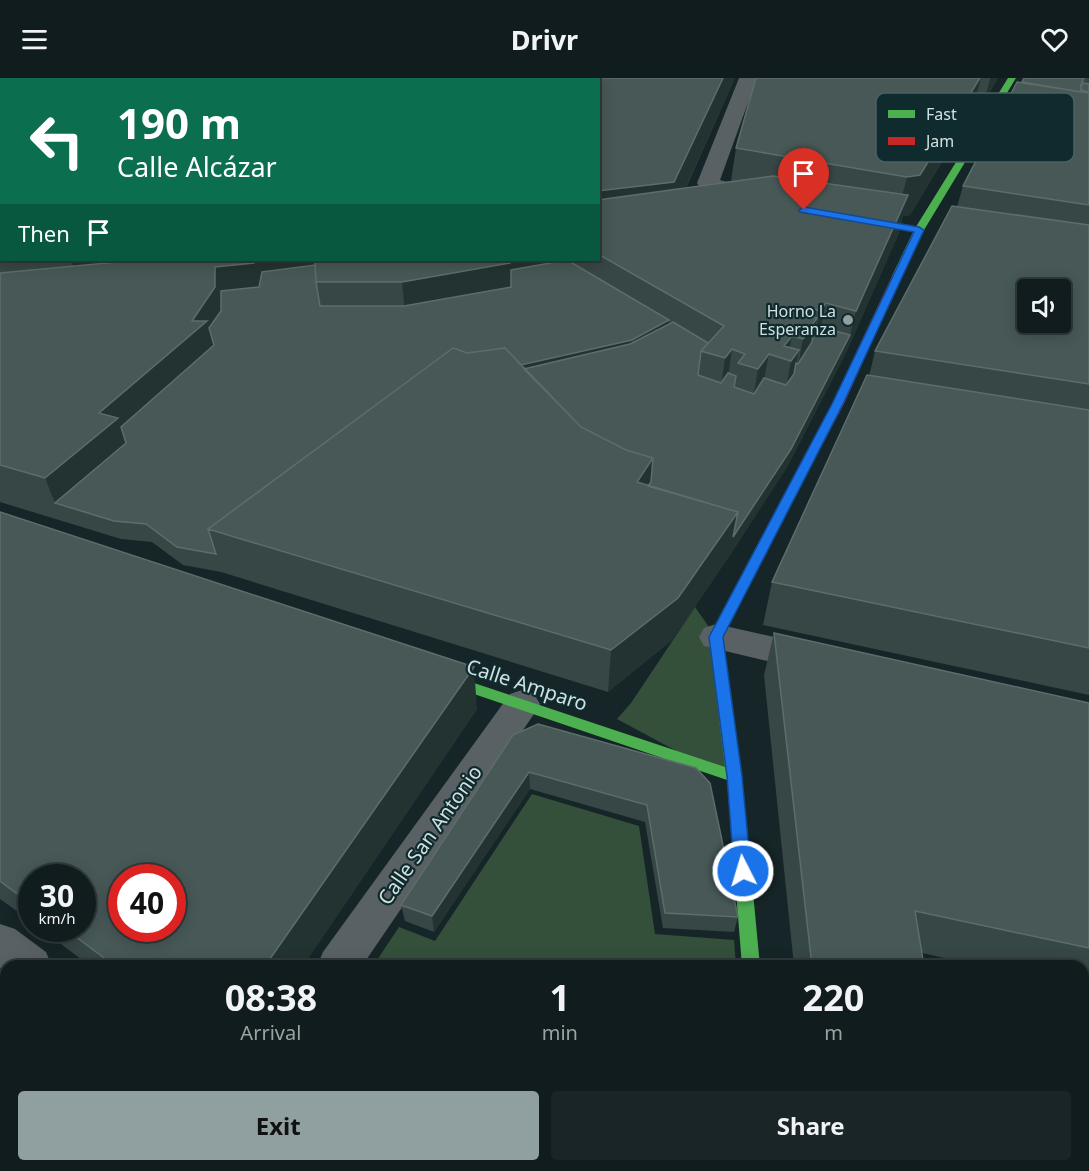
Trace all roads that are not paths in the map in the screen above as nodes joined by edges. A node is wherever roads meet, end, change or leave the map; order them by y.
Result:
1 (748, 78) edge
2 (1012, 78) edge
3 (1003, 93) edge
4 (1074, 122) edge
5 (1089, 124) edge
6 (964, 162) edge
7 (760, 208) edge
8 (901, 227) edge
9 (924, 231) junction
10 (716, 637) junction
11 (844, 666) edge
12 (420, 670) edge
13 (522, 704) junction
14 (734, 776) junction
15 (0, 943) edge
16 (23, 960) edge
17 (342, 960) edge
18 (750, 960) edge

1 - 7 street
2 - 3 street
4 - 5 street
6 - 9 street
8 - 9 street
9 - 10 street
10 - 11 street
10 - 14 street
12 - 13 street, Calle Amparo
13 - 14 street, Calle Amparo
13 - 17 street, Calle San Antonio
14 - 18 street
15 - 16 street

